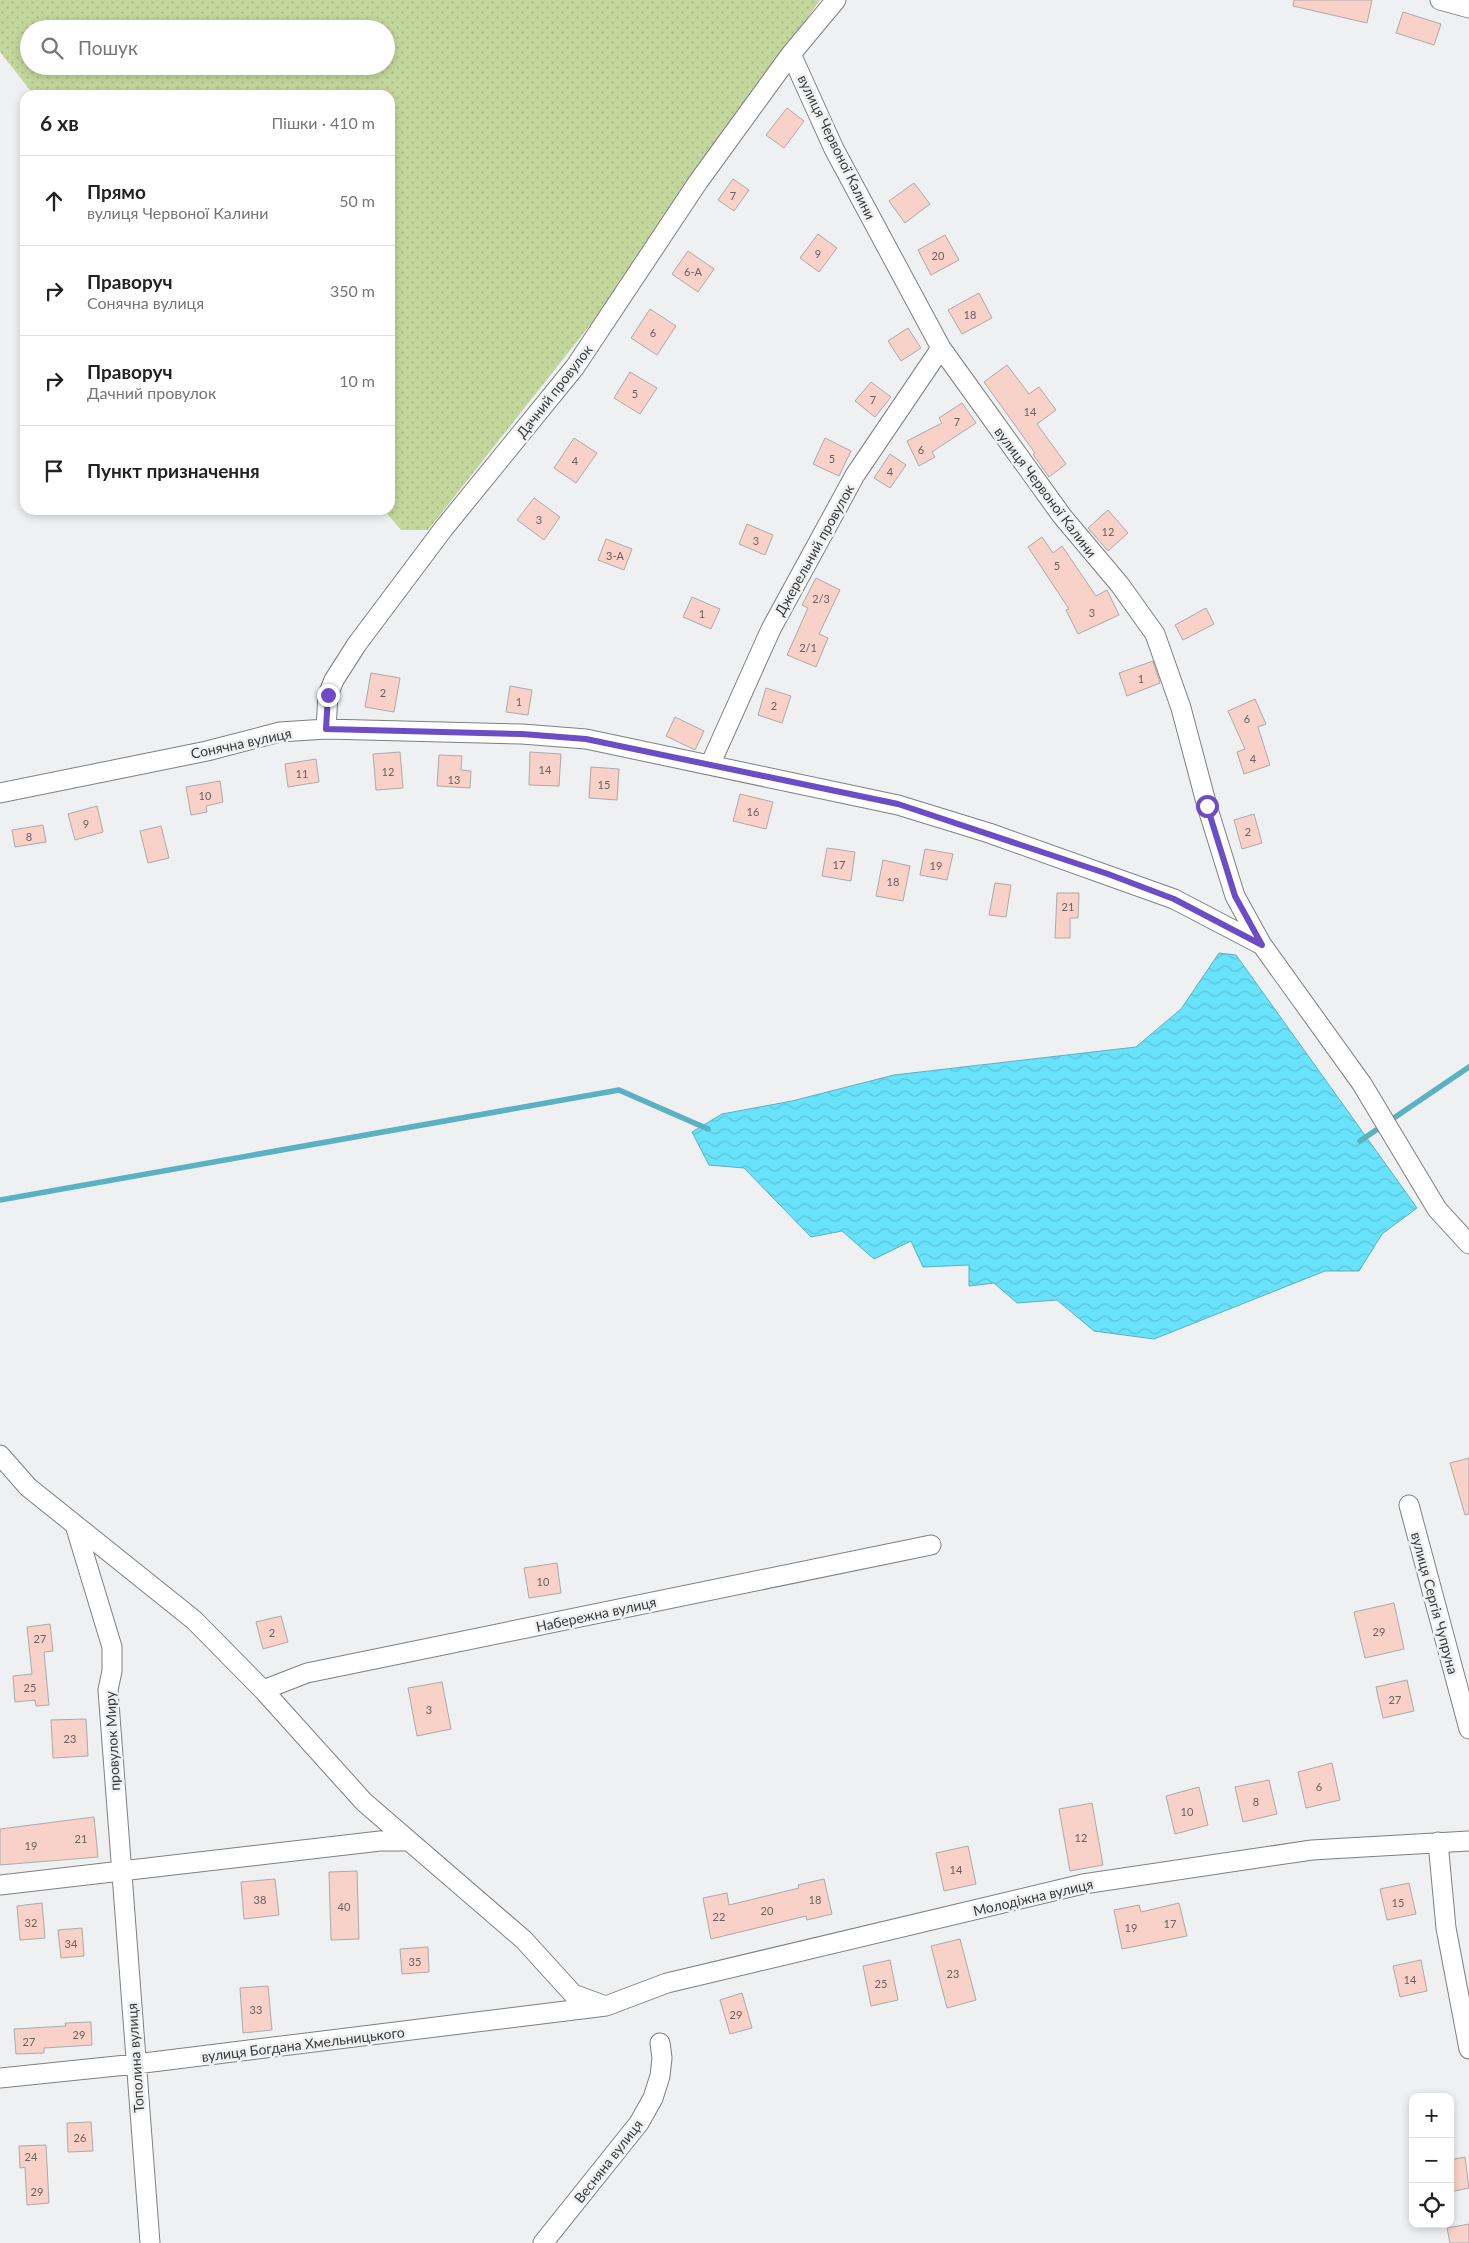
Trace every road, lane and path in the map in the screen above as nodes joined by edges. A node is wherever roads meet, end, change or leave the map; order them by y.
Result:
1 (836, 0) edge
2 (1440, 0) edge
3 (1469, 8) edge
4 (791, 54) junction
5 (941, 348) junction
6 (326, 729) junction
7 (710, 765) junction
8 (0, 792) edge
9 (1262, 945) junction
10 (1469, 1244) edge
11 (0, 1455) edge
12 (1409, 1505) dead end
13 (75, 1525) junction
14 (931, 1545) dead end
15 (264, 1690) junction
16 (1469, 1730) edge
17 (408, 1841) junction
18 (1469, 1841) edge
19 (1438, 1842) junction
20 (121, 1872) junction
21 (0, 1885) edge
22 (606, 2006) junction
23 (660, 2043) dead end
24 (1469, 2049) edge
25 (136, 2064) junction
26 (0, 2078) edge
27 (150, 2243) edge
28 (543, 2243) edge

1 - 4 street, Дачний провулок
2 - 3 street
4 - 5 street, вулиця Червоної Калини
4 - 6 street, Дачний провулок
5 - 7 street, Джерельний провулок
5 - 9 street, вулиця Червоної Калини
6 - 7 street, Сонячна вулиця
6 - 8 street, Сонячна вулиця
7 - 9 street, Сонячна вулиця
9 - 10 street, вулиця Червоної Калини
11 - 13 street
12 - 16 street, вулиця Сергія Чупруна
13 - 15 street
13 - 20 street, провулок Миру
14 - 15 street, Набережна вулиця
15 - 17 street
17 - 20 street
17 - 22 street
18 - 19 street, Молодіжна вулиця
19 - 22 street, Молодіжна вулиця
19 - 24 street
20 - 21 street
20 - 25 street, Тополина вулиця
22 - 25 street, вулиця Богдана Хмельницького
23 - 28 street, Весняна вулиця
25 - 26 street, вулиця Богдана Хмельницького
25 - 27 street, Тополина вулиця

